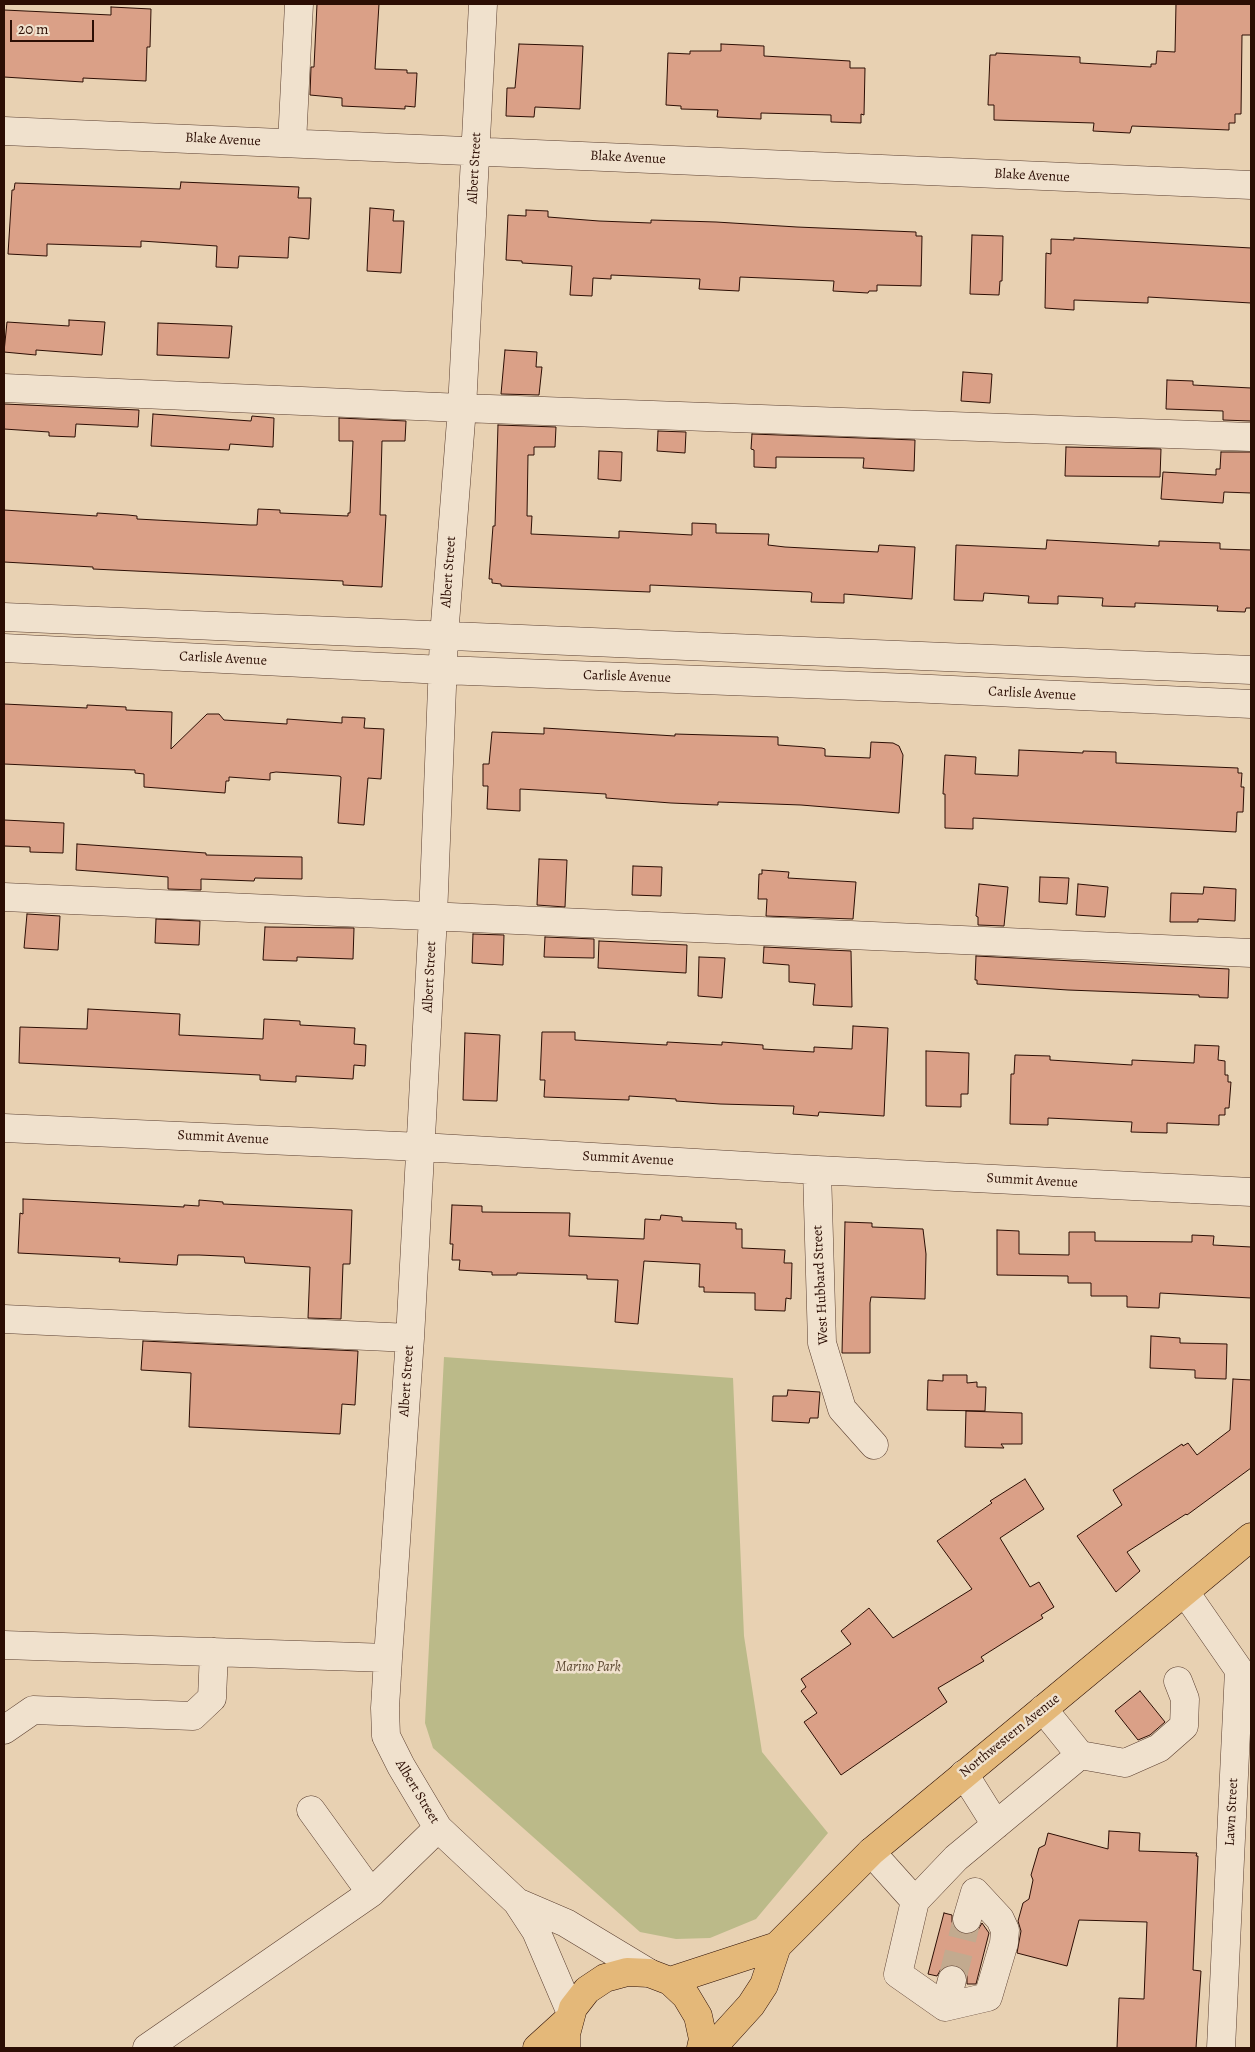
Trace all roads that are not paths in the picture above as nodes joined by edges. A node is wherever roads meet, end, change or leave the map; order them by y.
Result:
1 (300, 4) edge
2 (483, 4) edge
3 (4, 131) edge
4 (292, 144) junction
5 (475, 151) junction
6 (1251, 185) edge
7 (4, 388) edge
8 (462, 408) junction
9 (1251, 437) edge
10 (4, 617) edge
11 (444, 636) junction
12 (4, 648) edge
13 (912, 655) junction
14 (443, 670) junction
15 (1251, 670) edge
16 (910, 688) junction
17 (1251, 704) edge
18 (4, 897) edge
19 (434, 917) junction
20 (1251, 953) edge
21 (4, 1128) edge
22 (421, 1147) junction
23 (817, 1170) junction
24 (1251, 1192) edge
25 (4, 1319) edge
26 (410, 1338) junction
27 (874, 1444) dead end
28 (1251, 1537) edge
29 (1186, 1592) junction
30 (4, 1645) edge
31 (214, 1652) junction
32 (388, 1658) junction
33 (1178, 1681) dead end
34 (1043, 1709) junction
35 (4, 1730) edge
36 (1080, 1755) junction
37 (964, 1774) junction
38 (311, 1810) dead end
39 (996, 1825) junction
40 (438, 1828) junction
41 (871, 1852) junction
42 (956, 1858) junction
43 (975, 1892) junction
44 (371, 1893) junction
45 (915, 1901) junction
46 (518, 1902) junction
47 (967, 1919) tunnel mouth
48 (777, 1946) junction
49 (659, 1977) junction
50 (952, 1980) tunnel mouth
51 (945, 2007) junction
52 (571, 2015) junction
53 (147, 2048) edge
54 (537, 2048) edge
55 (566, 2048) edge
56 (701, 2048) edge
57 (712, 2048) edge
58 (1221, 2048) edge

1 - 4 street
2 - 5 street, Albert Street
3 - 4 street, Blake Avenue
4 - 5 street, Blake Avenue
5 - 6 street, Blake Avenue
5 - 8 street, Albert Street
7 - 8 street
8 - 9 street
8 - 11 street, Albert Street
10 - 11 street
11 - 13 street
11 - 14 street, Albert Street
12 - 14 street, Carlisle Avenue
13 - 15 street
13 - 16 street
14 - 16 street, Carlisle Avenue
14 - 19 street, Albert Street
16 - 17 street, Carlisle Avenue
18 - 19 street
19 - 20 street
19 - 22 street, Albert Street
21 - 22 street, Summit Avenue
22 - 23 street, Summit Avenue
22 - 26 street, Albert Street
23 - 24 street, Summit Avenue
23 - 27 street, West Hubbard Street
25 - 26 street
26 - 32 street, Albert Street
28 - 29 main road, Northwestern Avenue
29 - 34 main road, Northwestern Avenue
29 - 58 street, Lawn Street
30 - 31 street
31 - 32 street
31 - 35 street
32 - 40 street, Albert Street
33 - 36 street
34 - 36 street
34 - 37 main road, Northwestern Avenue
36 - 39 street
37 - 39 street
37 - 41 main road, Northwestern Avenue
38 - 44 street
39 - 42 street
40 - 44 street
40 - 46 street, Albert Street
41 - 45 street
41 - 48 main road, Northwestern Avenue
42 - 43 street
42 - 45 street
43 - 47 street
43 - 51 street
44 - 53 street
45 - 51 street
46 - 49 street, Albert Street
46 - 52 street, Albert Street
48 - 49 main road, Northwestern Avenue
48 - 57 main road, Northwestern Avenue
49 - 52 main road, Northwestern Avenue
49 - 56 main road
50 - 51 street
52 - 54 main road
52 - 55 main road

